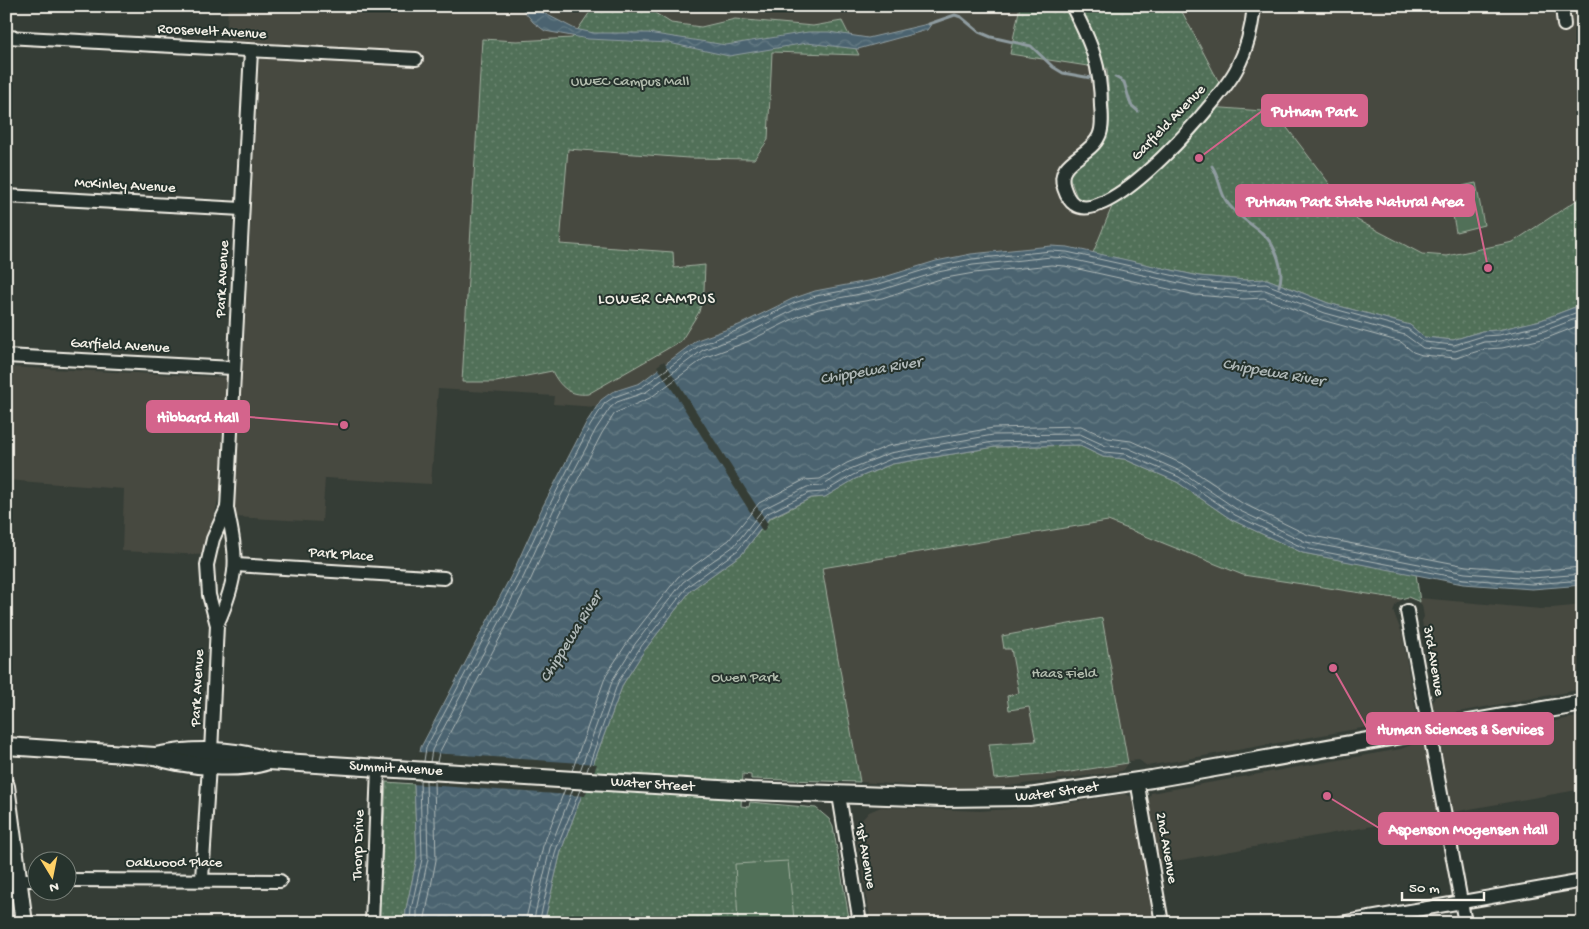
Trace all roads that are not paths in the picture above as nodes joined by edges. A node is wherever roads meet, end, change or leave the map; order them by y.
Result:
1 (1072, 6) edge
2 (1254, 6) edge
3 (1562, 6) edge
4 (1564, 25) dead end
5 (6, 37) edge
6 (251, 51) junction
7 (416, 58) dead end
8 (6, 196) edge
9 (242, 208) junction
10 (6, 356) edge
11 (233, 368) junction
12 (227, 508) junction
13 (236, 565) junction
14 (444, 578) dead end
15 (1407, 610) dead end
16 (218, 625) junction
17 (1583, 703) edge
18 (1429, 730) junction
19 (6, 746) edge
20 (210, 759) junction
21 (383, 768) junction
22 (525, 776) joint
23 (1137, 780) junction
24 (6, 786) edge
25 (839, 795) junction
26 (202, 879) junction
27 (19, 880) junction
28 (28, 880) edge
29 (78, 880) edge
30 (280, 881) dead end
31 (1583, 881) edge
32 (1461, 902) junction
33 (24, 923) edge
34 (372, 923) edge
35 (860, 923) edge
36 (1162, 923) edge
37 (1341, 923) edge
38 (1465, 923) edge

1 - 2 street, Garfield Avenue
3 - 4 street
5 - 6 street, Roosevelt Avenue
6 - 7 street, Roosevelt Avenue
6 - 9 street, Park Avenue
8 - 9 street, McKinley Avenue
9 - 11 street, Park Avenue
10 - 11 street, Garfield Avenue
11 - 12 street, Park Avenue
12 - 13 street, Park Avenue
12 - 16 street, Park Avenue
13 - 14 street, Park Place
13 - 16 street, Park Avenue
15 - 18 street, 3rd Avenue
16 - 20 street, Park Avenue
17 - 18 main road, Water Street
18 - 23 main road, Water Street
18 - 32 street, 3rd Avenue
19 - 20 main road, Summit Avenue
20 - 21 main road, Summit Avenue
20 - 26 street, Park Avenue
21 - 22 main road, Summit Avenue
21 - 34 street, Thorp Drive
22 - 25 main road, Water Street
23 - 25 main road, Water Street
23 - 36 street, 2nd Avenue
24 - 27 main road
25 - 35 street, 1st Avenue
26 - 29 street, Oakwood Place
26 - 30 street, Oakwood Place
27 - 28 street
27 - 33 main road
31 - 32 street
32 - 37 street
32 - 38 street, 3rd Avenue

